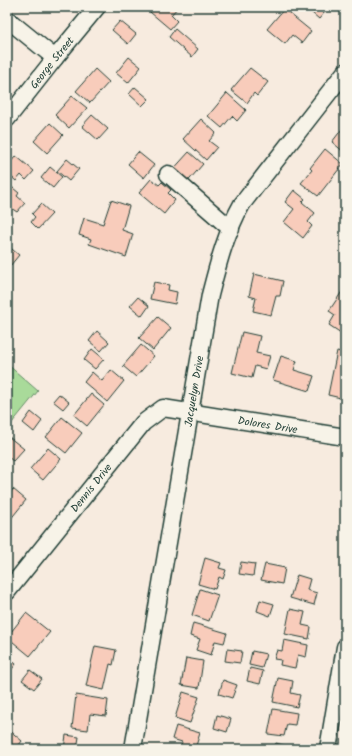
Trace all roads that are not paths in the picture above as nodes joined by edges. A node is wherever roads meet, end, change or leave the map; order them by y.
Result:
1 (97, 7) edge
2 (7, 20) edge
3 (55, 58) junction
4 (345, 72) edge
5 (7, 119) edge
6 (168, 174) dead end
7 (231, 229) junction
8 (190, 414) junction
9 (345, 437) edge
10 (7, 592) edge
11 (345, 647) edge
12 (133, 749) edge
13 (328, 749) edge

1 - 3 street, George Street
2 - 3 street
3 - 5 street, George Street
4 - 7 street, Jacquelyn Drive
6 - 7 street
7 - 8 street, Jacquelyn Drive
8 - 9 street, Dolores Drive
8 - 10 street, Dennis Drive
8 - 12 street, Jacquelyn Drive
11 - 13 street

